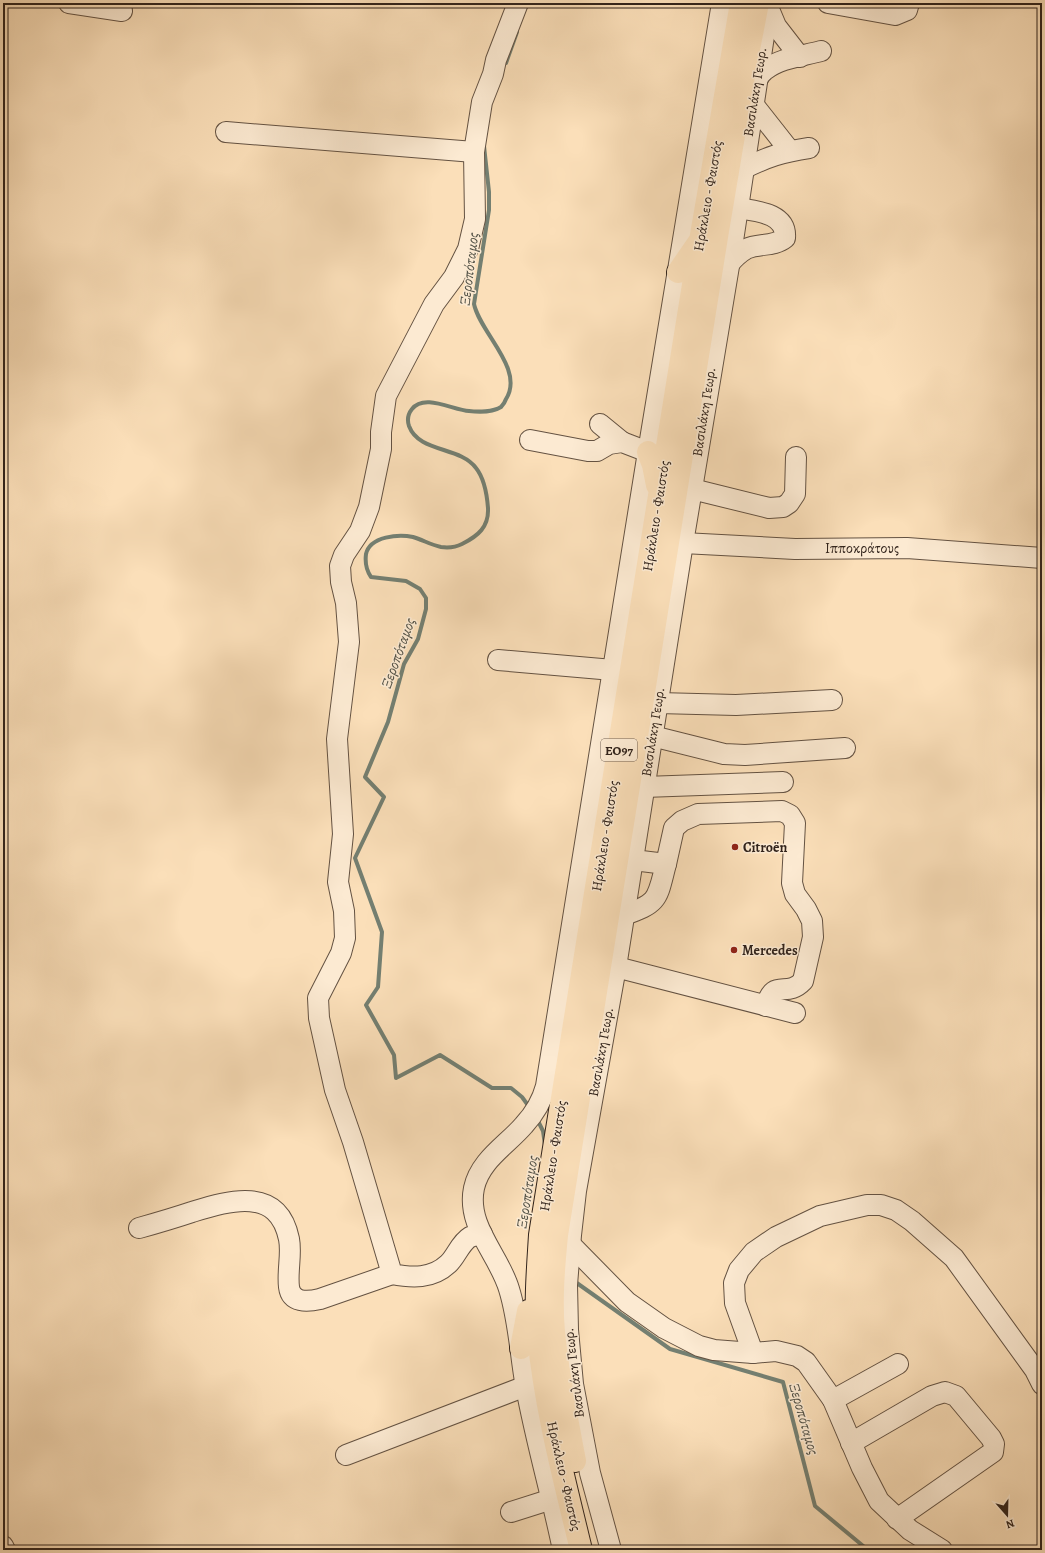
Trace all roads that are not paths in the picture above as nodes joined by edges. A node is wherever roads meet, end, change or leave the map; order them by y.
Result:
1 (69, 3) edge
2 (518, 3) edge
3 (722, 3) edge
4 (741, 3) edge
5 (828, 3) edge
6 (909, 3) edge
7 (765, 4) edge
8 (122, 11) dead end
9 (820, 51) dead end
10 (800, 57) junction
11 (757, 80) junction
12 (753, 104) junction
13 (226, 132) dead end
14 (474, 152) junction
15 (743, 169) junction
16 (738, 208) junction
17 (702, 235) junction
18 (729, 264) junction
19 (678, 272) junction
20 (600, 424) dead end
21 (530, 440) dead end
22 (622, 442) junction
23 (648, 452) junction
24 (796, 457) dead end
25 (692, 489) junction
26 (660, 493) junction
27 (683, 543) junction
28 (1042, 558) edge
29 (498, 660) dead end
30 (614, 670) junction
31 (832, 700) dead end
32 (658, 703) junction
33 (652, 736) junction
34 (845, 748) dead end
35 (783, 782) dead end
36 (644, 787) junction
37 (633, 860) junction
38 (666, 864) junction
39 (624, 915) junction
40 (616, 967) junction
41 (595, 1004) junction
42 (766, 1006) junction
43 (795, 1013) dead end
44 (139, 1228) dead end
45 (482, 1234) junction
46 (540, 1235) junction
47 (570, 1244) junction
48 (392, 1274) junction
49 (521, 1348) junction
50 (753, 1352) junction
51 (898, 1364) dead end
52 (1042, 1384) edge
53 (526, 1386) junction
54 (833, 1400) junction
55 (851, 1443) junction
56 (346, 1455) dead end
57 (589, 1467) junction
58 (568, 1499) junction
59 (511, 1512) dead end
60 (897, 1519) junction
61 (604, 1527) junction
62 (561, 1541) edge
63 (3, 1546) edge
64 (5, 1550) edge
65 (581, 1550) edge
66 (596, 1550) edge
67 (611, 1550) edge
68 (942, 1550) edge

1 - 8 street
2 - 14 street
3 - 19 street
4 - 17 main road, Ηράκλειο - Φαιστός / ΕΟ97
5 - 6 street
7 - 10 street
7 - 11 street, Βασιλάκη Γεωρ.
7 - 41 main road, Ηράκλειο - Φαιστός / ΕΟ97
9 - 10 street
10 - 11 street
11 - 12 street, Βασιλάκη Γεωρ.
12 - 15 street, Βασιλάκη Γεωρ.
12 - 15 street
13 - 14 street
14 - 48 street
15 - 16 street, Βασιλάκη Γεωρ.
16 - 18 street, Βασιλάκη Γεωρ.
16 - 18 street
17 - 19 main road
17 - 26 main road, Ηράκλειο - Φαιστός / ΕΟ97
18 - 25 street, Βασιλάκη Γεωρ.
19 - 23 street
20 - 22 street
21 - 22 street
22 - 23 street
23 - 26 main road
23 - 30 street
24 - 25 street
25 - 27 street, Βασιλάκη Γεωρ.
26 - 46 main road, Ηράκλειο - Φαιστός / ΕΟ97
27 - 28 street, Ιπποκράτους
27 - 32 street, Βασιλάκη Γεωρ.
29 - 30 street
30 - 45 street
31 - 32 street
32 - 33 street, Βασιλάκη Γεωρ.
33 - 34 street
33 - 36 street, Βασιλάκη Γεωρ.
35 - 36 street
36 - 37 street, Βασιλάκη Γεωρ.
37 - 38 street
37 - 39 street, Βασιλάκη Γεωρ.
38 - 39 street
38 - 42 street
39 - 40 street, Βασιλάκη Γεωρ.
40 - 41 main road
40 - 42 street
40 - 47 street, Βασιλάκη Γεωρ.
41 - 58 main road, Ηράκλειο - Φαιστός / ΕΟ97
42 - 43 street
44 - 48 street
45 - 48 street
45 - 49 street
46 - 49 main road
46 - 58 main road, Ηράκλειο - Φαιστός / ΕΟ97
47 - 50 street
47 - 57 street, Βασιλάκη Γεωρ.
49 - 53 street
50 - 52 street
50 - 54 street
51 - 54 street
53 - 56 street
53 - 58 street
54 - 55 street
55 - 60 street
55 - 60 street
57 - 58 street
57 - 61 street, Βασιλάκη Γεωρ.
58 - 59 street
58 - 61 street
58 - 62 street
58 - 65 main road, Ηράκλειο - Φαιστός / ΕΟ97
58 - 66 main road, Ηράκλειο - Φαιστός / ΕΟ97
60 - 68 street
61 - 67 street, Βασιλάκη Γεωρ.
63 - 64 street

